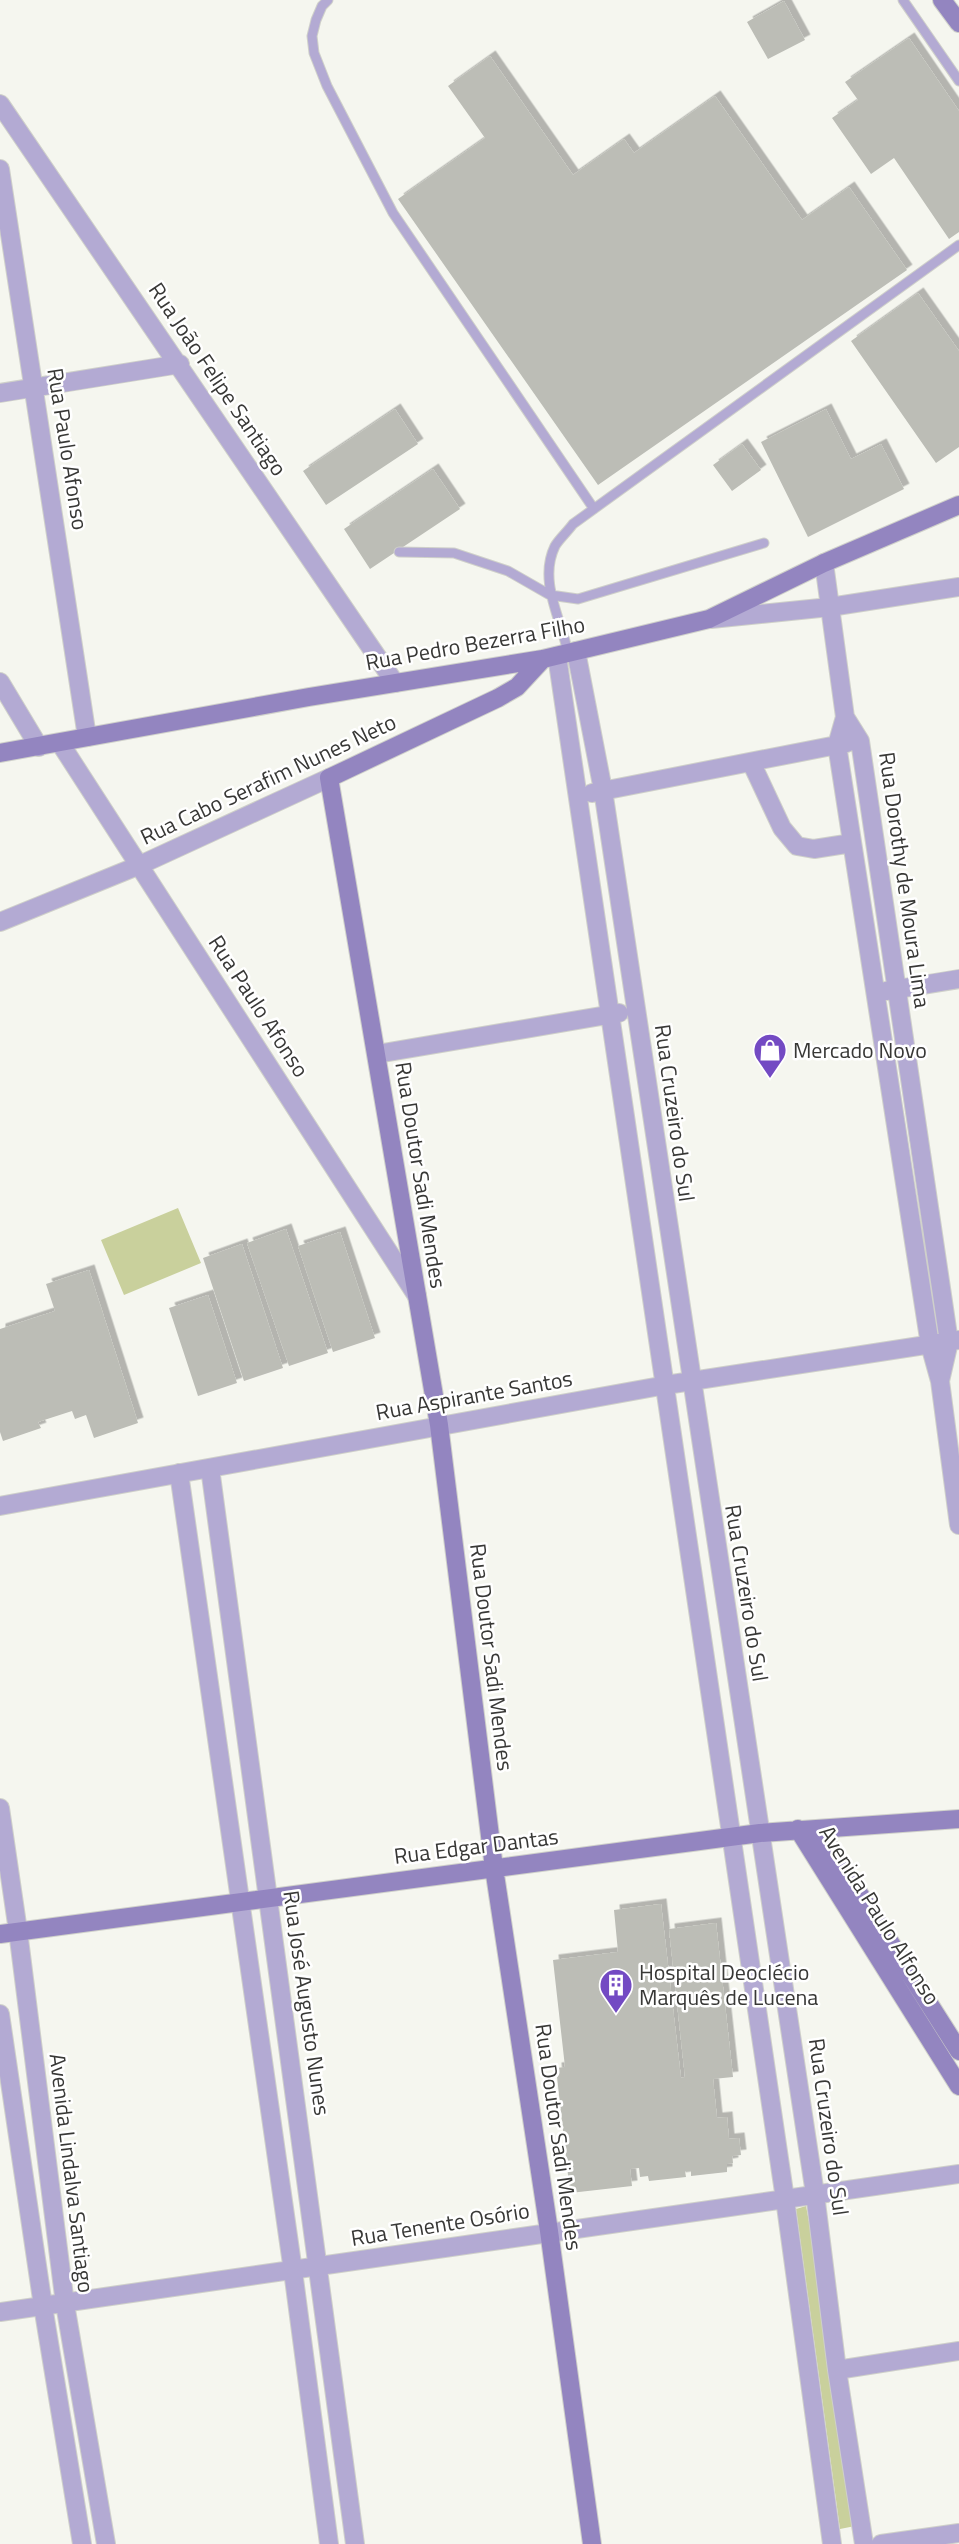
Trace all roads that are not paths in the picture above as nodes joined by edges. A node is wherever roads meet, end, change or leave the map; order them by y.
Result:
1 (328, 0) edge
2 (903, 0) edge
3 (942, 0) edge
4 (959, 23) edge
5 (959, 81) edge
6 (0, 104) edge
7 (0, 169) edge
8 (959, 245) edge
9 (180, 364) junction
10 (34, 387) junction
11 (0, 393) edge
12 (959, 505) edge
13 (594, 509) junction
14 (764, 543) dead end
15 (399, 552) dead end
16 (824, 563) junction
17 (959, 587) edge
18 (550, 595) junction
19 (830, 607) junction
20 (709, 619) junction
21 (561, 655) junction
22 (0, 682) edge
23 (395, 682) junction
24 (845, 717) junction
25 (87, 737) junction
26 (860, 741) junction
27 (60, 743) junction
28 (837, 746) junction
29 (39, 747) junction
30 (0, 753) edge
31 (751, 762) junction
32 (328, 778) junction
33 (603, 790) junction
34 (578, 795) junction
35 (852, 843) junction
36 (140, 865) junction
37 (0, 922) edge
38 (959, 979) edge
39 (897, 989) junction
40 (875, 992) junction
41 (636, 1011) junction
42 (609, 1014) junction
43 (377, 1054) junction
44 (417, 1296) junction
45 (954, 1341) edge
46 (930, 1345) junction
47 (940, 1381) junction
48 (691, 1382) junction
49 (666, 1385) junction
50 (440, 1425) junction
51 (210, 1468) junction
52 (704, 1471) junction
53 (178, 1473) junction
54 (678, 1475) junction
55 (0, 1506) edge
56 (959, 1525) edge
57 (733, 1661) junction
58 (705, 1666) junction
59 (0, 1808) edge
60 (959, 1819) edge
61 (818, 1828) junction
62 (798, 1829) junction
63 (760, 1833) junction
64 (730, 1837) junction
65 (494, 1868) junction
66 (268, 1899) junction
67 (240, 1902) junction
68 (9, 1932) edge
69 (0, 2014) edge
70 (959, 2050) edge
71 (959, 2086) edge
72 (959, 2174) edge
73 (815, 2194) junction
74 (785, 2199) junction
75 (549, 2231) junction
76 (319, 2267) junction
77 (293, 2271) junction
78 (64, 2304) junction
79 (43, 2306) junction
80 (0, 2312) edge
81 (959, 2351) edge
82 (837, 2370) junction
83 (959, 2533) edge
84 (82, 2544) edge
85 (106, 2544) edge
86 (329, 2544) edge
87 (355, 2544) edge
88 (592, 2544) edge
89 (832, 2544) edge
90 (864, 2544) edge
91 (882, 2544) edge

1 - 13 lane
2 - 5 lane
3 - 4 street
6 - 9 street, Rua João Felipe Santiago
7 - 10 street, Rua Paulo Afonso
8 - 13 lane
9 - 10 street
9 - 23 street, Rua João Felipe Santiago
10 - 11 street
10 - 25 street, Rua Paulo Afonso
12 - 16 street
13 - 18 lane
14 - 18 lane
15 - 18 lane
16 - 19 street, Rua Dorothy de Moura Lima
16 - 20 street
17 - 19 street, Rua Pedro Bezerra Filho
18 - 21 lane
19 - 20 street, Rua Pedro Bezerra Filho
19 - 24 street, Rua Dorothy de Moura Lima
20 - 21 street, Rua Pedro Bezerra Filho
21 - 23 street, Rua Pedro Bezerra Filho
21 - 32 street, Rua Cabo Serafim Nunes Neto
21 - 33 street, Rua Cruzeiro do Sul
21 - 34 street
22 - 29 street
23 - 25 street, Rua Pedro Bezerra Filho
24 - 26 street, Rua Dorothy de Moura Lima
24 - 28 street, Rua Dorothy de Moura Lima
25 - 27 street, Rua Pedro Bezerra Filho
26 - 28 street, Rua Dorothy de Moura Lima
26 - 39 street, Rua Dorothy de Moura Lima
27 - 29 street, Rua Pedro Bezerra Filho
27 - 36 street, Rua Paulo Afonso
28 - 31 street, Rua Dorothy de Moura Lima
28 - 35 street, Rua Dorothy de Moura Lima
29 - 30 street, Rua Pedro Bezerra Filho
31 - 33 street, Rua Dorothy de Moura Lima
31 - 35 street
32 - 36 street, Rua Cabo Serafim Nunes Neto
32 - 43 street, Rua Doutor Sadi Mendes
33 - 34 street, Rua Dorothy de Moura Lima
33 - 41 street, Rua Cruzeiro do Sul
34 - 42 street
35 - 40 street, Rua Dorothy de Moura Lima
36 - 37 street, Rua Cabo Serafim Nunes Neto
36 - 44 street, Rua Paulo Afonso
38 - 39 street
39 - 40 street
39 - 45 street, Rua Dorothy de Moura Lima
40 - 46 street, Rua Dorothy de Moura Lima
41 - 42 street
41 - 48 street, Rua Cruzeiro do Sul
42 - 43 street
42 - 49 street
43 - 44 street, Rua Doutor Sadi Mendes
44 - 50 street, Rua Doutor Sadi Mendes
45 - 46 street, Rua Aspirante Santos
45 - 47 street, Rua Dorothy de Moura Lima
46 - 47 street, Rua Dorothy de Moura Lima
46 - 48 street, Rua Aspirante Santos
47 - 56 street, Rua Dorothy de Moura Lima
48 - 49 street, Rua Aspirante Santos
48 - 52 street, Rua Cruzeiro do Sul
49 - 50 street, Rua Aspirante Santos
49 - 54 street
50 - 51 street, Rua Aspirante Santos
50 - 65 street, Rua Doutor Sadi Mendes
51 - 53 street, Rua Aspirante Santos
51 - 66 street, Rua José Augusto Nunes
52 - 54 street
52 - 57 street, Rua Cruzeiro do Sul
53 - 55 street, Rua Aspirante Santos
53 - 67 street
54 - 58 street
57 - 58 street
57 - 63 street, Rua Cruzeiro do Sul
58 - 64 street
59 - 68 street, Avenida Lindalva Santiago
60 - 61 street, Rua Edgar Dantas
61 - 62 street, Rua Edgar Dantas
61 - 70 street, Avenida Paulo Alfonso
62 - 63 street, Rua Edgar Dantas
62 - 71 street, Avenida Paulo Alfonso
63 - 64 street, Rua Edgar Dantas
63 - 73 street, Rua Cruzeiro do Sul
64 - 65 street, Rua Edgar Dantas
64 - 74 street
65 - 66 street, Rua Edgar Dantas
65 - 75 street, Rua Doutor Sadi Mendes
66 - 67 street, Rua Edgar Dantas
66 - 76 street, Rua José Augusto Nunes
67 - 68 street, Rua Edgar Dantas
67 - 77 street
68 - 78 street, Avenida Lindalva Santiago
69 - 79 street, Avenida Lindalva Santiago
72 - 73 street, Rua Tenente Osório
73 - 74 street, Rua Tenente Osório
73 - 82 street, Rua Cruzeiro do Sul
74 - 75 street, Rua Tenente Osório
74 - 89 street
75 - 76 street, Rua Tenente Osório
75 - 88 street, Rua Doutor Sadi Mendes
76 - 77 street, Rua Tenente Osório
76 - 87 street, Rua José Augusto Nunes
77 - 78 street, Rua Tenente Osório
77 - 86 street
78 - 79 street, Rua Tenente Osório
78 - 85 street, Avenida Lindalva Santiago
79 - 80 street, Rua Tenente Osório
79 - 84 street, Avenida Lindalva Santiago
81 - 82 street
82 - 90 street, Rua Cruzeiro do Sul
83 - 91 street

